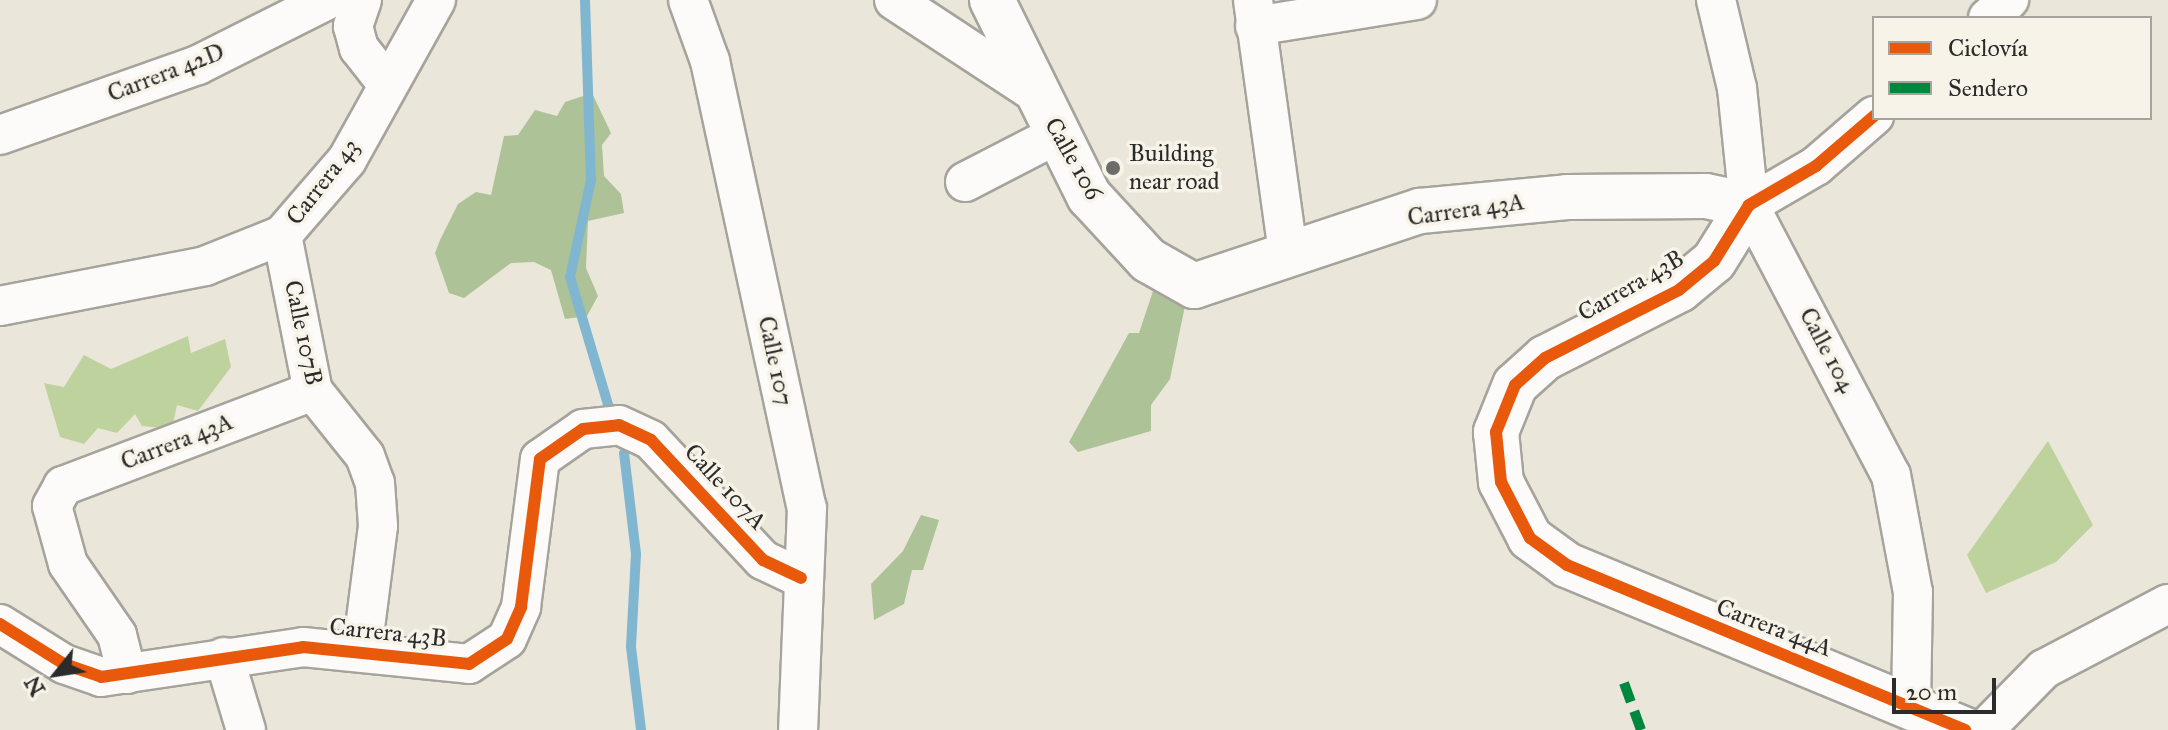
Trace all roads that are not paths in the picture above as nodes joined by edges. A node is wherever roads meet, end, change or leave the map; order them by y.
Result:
1 (327, 0) edge
2 (362, 0) edge
3 (436, 0) edge
4 (688, 0) edge
5 (894, 0) edge
6 (992, 0) edge
7 (1417, 0) edge
8 (1716, 0) edge
9 (2009, 0) edge
10 (1254, 13) edge
11 (1990, 16) edge
12 (388, 85) junction
13 (1047, 116) junction
14 (1872, 118) edge
15 (0, 135) edge
16 (965, 182) dead end
17 (1749, 205) junction
18 (282, 235) junction
19 (1288, 253) junction
20 (1194, 286) joint
21 (0, 306) edge
22 (1515, 385) joint
23 (313, 391) junction
24 (619, 425) joint
25 (801, 578) junction
26 (2168, 604) edge
27 (0, 624) edge
28 (362, 651) junction
29 (224, 657) junction
30 (127, 674) junction
31 (1911, 706) junction
32 (246, 730) edge
33 (798, 730) edge
34 (1965, 730) edge
35 (1984, 730) edge

1 - 15 street, Carrera 42D
2 - 12 street
3 - 12 street, Carrera 43
4 - 25 street, Calle 107
5 - 13 street
6 - 13 street, Calle 106
7 - 10 street
8 - 17 street, Calle 104
9 - 11 street
10 - 19 street
12 - 18 street, Carrera 43
13 - 16 street
13 - 20 street, Calle 106
14 - 17 street
17 - 19 street, Carrera 43A
17 - 22 street, Carrera 43B
17 - 31 street, Calle 104
18 - 21 street, Carrera 43
18 - 23 street, Calle 107B
19 - 20 street, Carrera 43A
22 - 31 street, Carrera 44A
23 - 28 street, Calle 107B
23 - 30 street, Carrera 43A
24 - 25 street, Calle 107A
24 - 28 street, Carrera 43B
25 - 33 street, Calle 107
26 - 35 street
27 - 30 street, Carrera 43B
28 - 29 street, Carrera 43B
29 - 30 street, Carrera 43B
29 - 32 street
31 - 34 street, Carrera 44A

